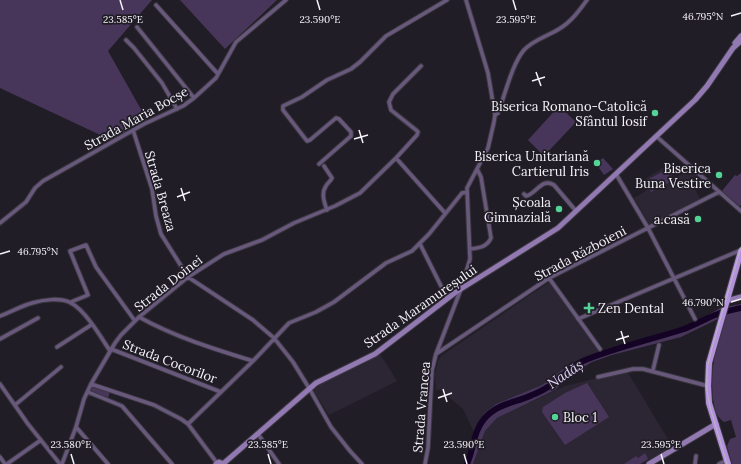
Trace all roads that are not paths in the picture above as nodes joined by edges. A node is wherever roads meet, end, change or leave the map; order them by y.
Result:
1 (286, 0) edge
2 (447, 0) edge
3 (466, 0) edge
4 (587, 0) edge
5 (156, 5) dead end
6 (138, 27) dead end
7 (741, 36) edge
8 (126, 40) dead end
9 (741, 41) edge
10 (733, 48) junction
11 (421, 66) dead end
12 (218, 74) junction
13 (194, 98) junction
14 (177, 108) junction
15 (495, 115) junction
16 (133, 130) junction
17 (656, 136) junction
18 (396, 158) junction
19 (319, 164) dead end
20 (324, 166) dead end
21 (477, 169) junction
22 (616, 174) junction
23 (467, 192) junction
24 (719, 192) junction
25 (524, 194) dead end
26 (327, 210) junction
27 (576, 211) junction
28 (741, 211) edge
29 (445, 213) junction
30 (0, 223) edge
31 (648, 228) junction
32 (420, 244) junction
33 (470, 249) junction
34 (741, 250) edge
35 (188, 277) junction
36 (549, 278) junction
37 (674, 278) junction
38 (460, 290) junction
39 (741, 297) edge
40 (447, 298) junction
41 (71, 302) junction
42 (726, 302) junction
43 (0, 316) edge
44 (139, 317) junction
45 (38, 318) dead end
46 (578, 319) junction
47 (695, 319) dead end
48 (135, 320) junction
49 (91, 325) junction
50 (274, 338) junction
51 (0, 339) edge
52 (659, 345) dead end
53 (57, 348) dead end
54 (600, 349) dead end
55 (111, 350) junction
56 (436, 354) junction
57 (253, 361) junction
58 (61, 367) dead end
59 (653, 370) junction
60 (598, 377) dead end
61 (0, 384) edge
62 (92, 384) junction
63 (708, 386) junction
64 (309, 388) junction
65 (88, 392) junction
66 (221, 392) junction
67 (15, 405) junction
68 (188, 424) junction
69 (715, 424) junction
70 (76, 427) junction
71 (258, 434) junction
72 (41, 440) junction
73 (696, 456) dead end
74 (0, 457) edge
75 (728, 462) edge
76 (6, 464) edge
77 (61, 464) edge
78 (108, 464) edge
79 (172, 464) edge
80 (220, 464) edge
81 (279, 464) edge
82 (362, 464) edge
83 (425, 464) edge
84 (650, 464) edge
85 (695, 464) edge
86 (719, 464) edge

1 - 12 street, Strada Maria Bocșe
2 - 19 street
3 - 15 street
4 - 15 street
5 - 12 street
6 - 13 street
7 - 10 main road
8 - 14 street
9 - 10 main road, Strada Maramureșului
10 - 17 main road, Strada Maramureșului
11 - 18 street, Strada Doinei
12 - 13 street, Strada Maria Bocșe
13 - 14 street, Strada Maria Bocșe
14 - 16 street, Strada Maria Bocșe
15 - 21 street, Strada Vrancea
16 - 30 street, Strada Maria Bocșe
16 - 35 street, Strada Breaza
17 - 22 main road, Strada Maramureșului
17 - 24 street
18 - 26 street, Strada Doinei
18 - 29 street
20 - 26 street
21 - 23 street, Strada Vrancea
21 - 33 street
22 - 27 main road, Strada Maramureșului
22 - 31 street
23 - 29 street
23 - 33 street, Strada Vrancea
24 - 28 street
24 - 31 street, Strada Războieni
25 - 27 street
26 - 35 street, Strada Doinei
27 - 38 main road, Strada Maramureșului
29 - 32 street
31 - 36 street, Strada Războieni
31 - 37 street
32 - 40 street
32 - 50 street
33 - 38 street, Strada Vrancea
34 - 37 street
34 - 42 main road
35 - 44 street, Strada Doinei
35 - 50 street, Strada Breaza
36 - 46 street
36 - 56 street, Strada Războieni
37 - 46 street
37 - 47 street
38 - 40 main road, Strada Maramureșului
38 - 56 street, Strada Vrancea
39 - 42 main road
40 - 64 main road, Strada Maramureșului
41 - 43 street
41 - 48 street
41 - 49 street, Strada Cocorilor
42 - 63 main road
44 - 48 street, Strada Doinei
44 - 57 street
45 - 51 street
46 - 54 street
48 - 55 street, Strada Doinei
49 - 53 street
49 - 55 street, Strada Cocorilor
50 - 57 street
50 - 64 street, Strada Breaza
52 - 59 street
55 - 62 street, Strada Doinei
55 - 66 street, Strada Cocorilor
56 - 83 street, Strada Vrancea
57 - 66 street
58 - 67 street
59 - 60 street
59 - 63 street
61 - 67 street
62 - 65 street, Strada Doinei
62 - 68 street
63 - 69 main road
64 - 71 main road, Strada Maramureșului
64 - 82 street, Strada Breaza
65 - 70 street, Strada Doinei
65 - 79 street
66 - 68 street
67 - 72 street
68 - 80 street
69 - 75 main road
69 - 84 main road
70 - 77 street, Strada Doinei
70 - 78 street
71 - 80 main road, Strada Maramureșului
71 - 81 street
72 - 76 street
72 - 77 street
73 - 85 street
74 - 76 street
75 - 86 street

